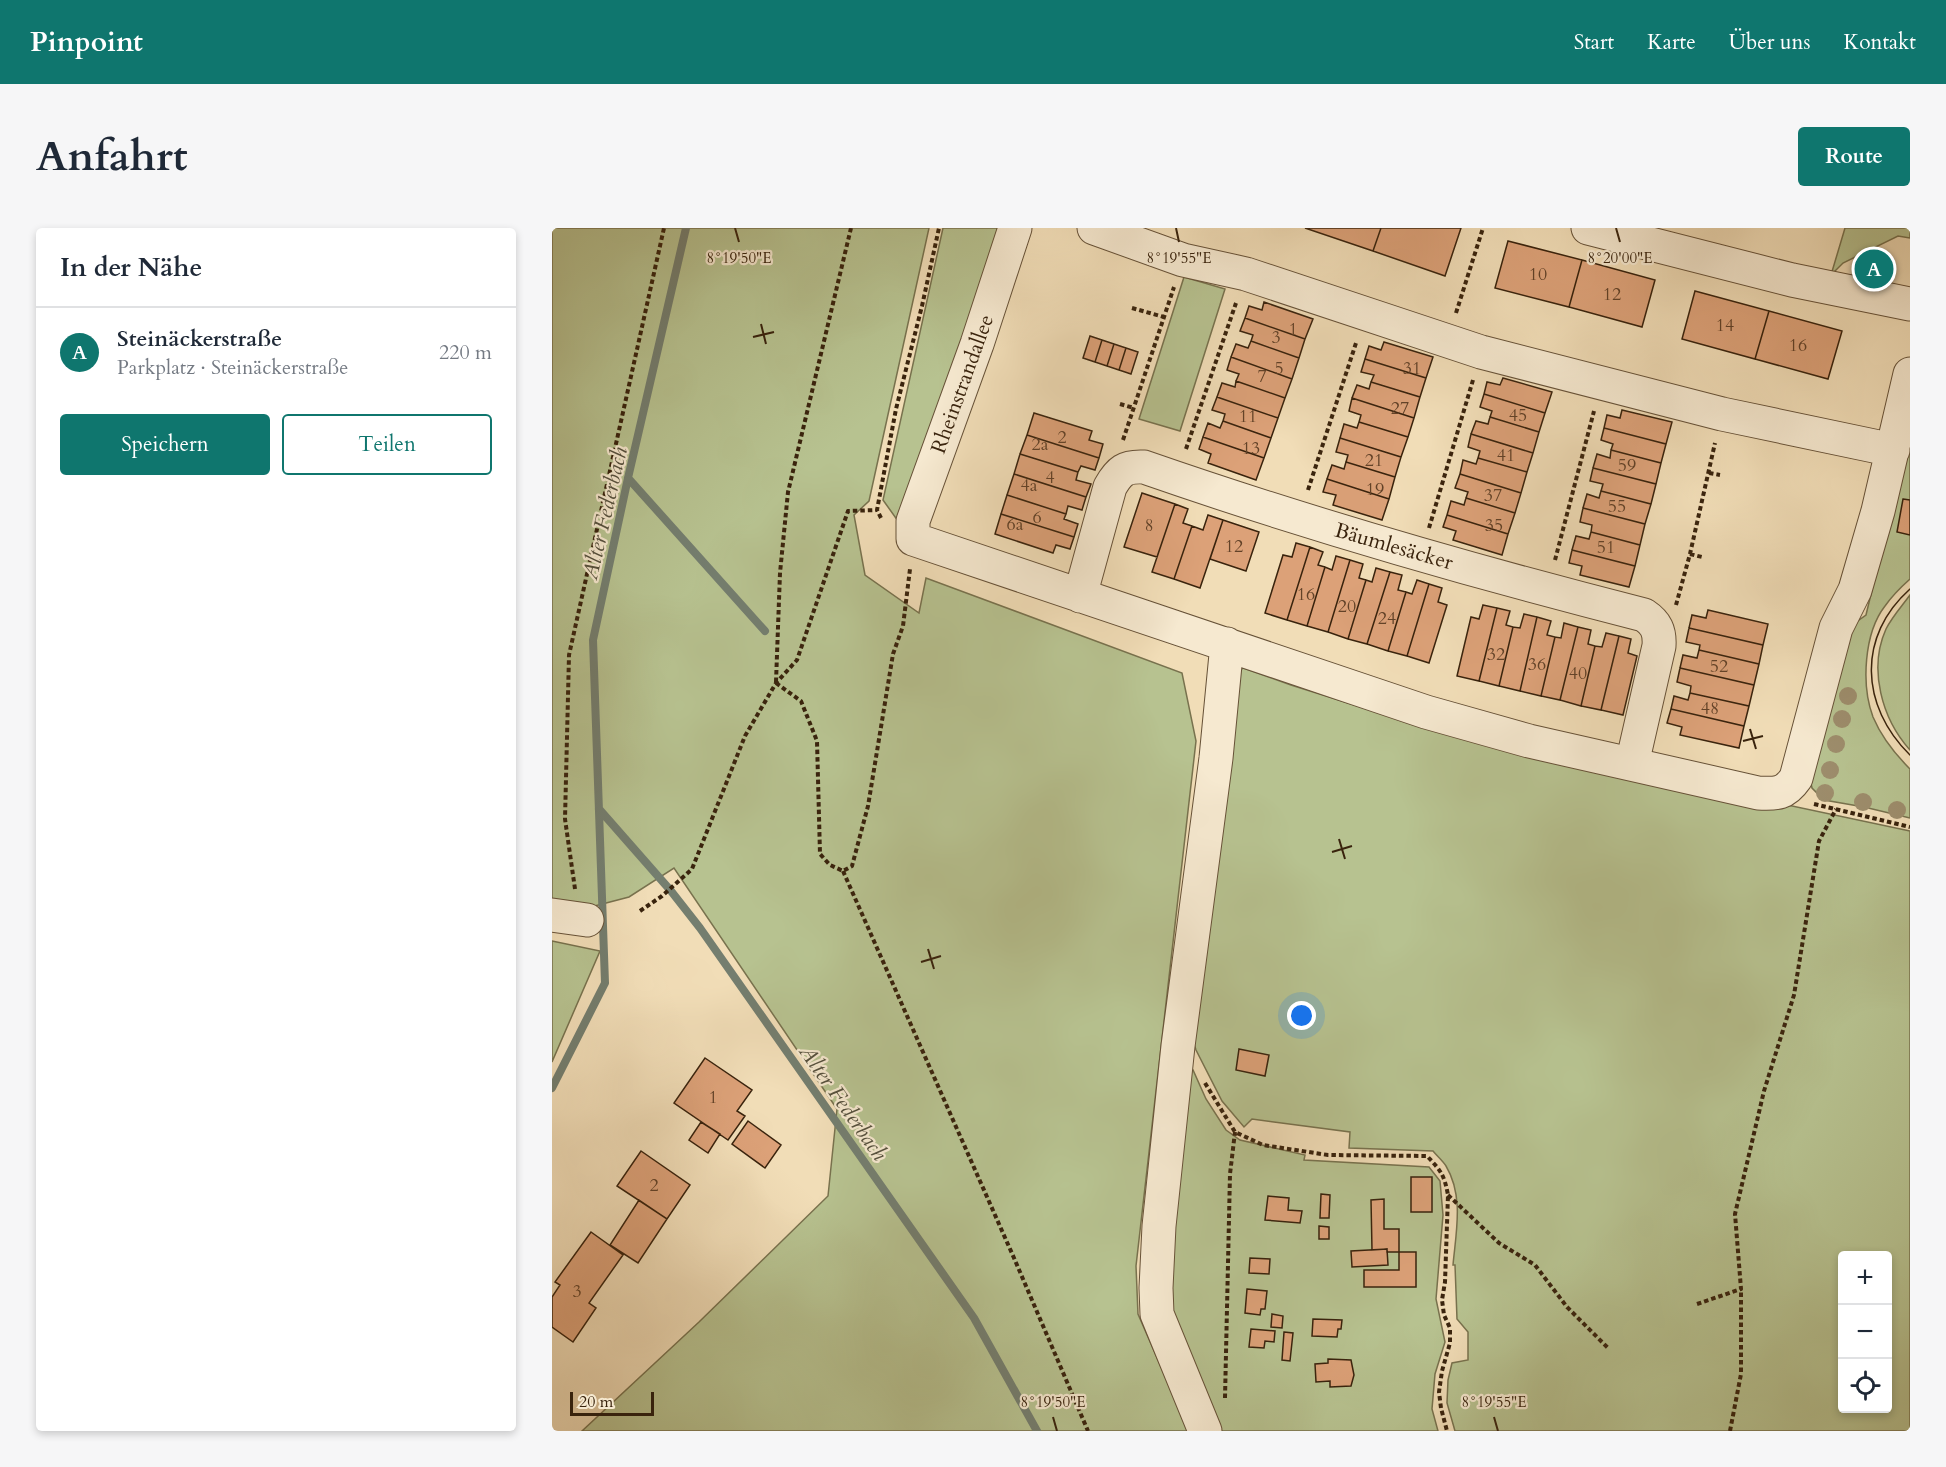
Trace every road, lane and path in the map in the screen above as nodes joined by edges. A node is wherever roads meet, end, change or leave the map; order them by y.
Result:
1 (663, 228) edge
2 (851, 228) edge
3 (939, 228) edge
4 (1015, 228) edge
5 (1094, 228) edge
6 (1483, 228) edge
7 (1588, 228) edge
8 (1183, 260) junction
9 (1246, 274) junction
10 (1910, 304) edge
11 (1132, 308) dead end
12 (1365, 315) junction
13 (1164, 317) junction
14 (1447, 342) junction
15 (1481, 352) junction
16 (1910, 374) edge
17 (1602, 384) junction
18 (1120, 404) dead end
19 (1134, 408) junction
20 (1722, 414) junction
21 (1893, 450) junction
22 (1124, 470) junction
23 (1709, 473) junction
24 (1720, 475) dead end
25 (1176, 478) junction
26 (1299, 519) junction
27 (913, 539) junction
28 (1421, 554) junction
29 (1690, 554) junction
30 (1702, 557) dead end
31 (1547, 590) junction
32 (1080, 596) junction
33 (1657, 628) junction
34 (1227, 644) junction
35 (776, 683) junction
36 (1632, 764) junction
37 (1789, 789) junction
38 (1836, 809) junction
39 (1910, 826) edge
40 (843, 871) junction
41 (640, 911) dead end
42 (573, 918) edge
43 (1178, 1046) junction
44 (1235, 1132) junction
45 (1448, 1195) junction
46 (1741, 1289) junction
47 (1697, 1304) dead end
48 (1608, 1348) dead end
49 (1215, 1419) edge
50 (1088, 1431) edge
51 (1447, 1431) edge
52 (1731, 1431) edge

1 - 42 path
2 - 35 path
3 - 35 path
4 - 27 street, Rheinstrandallee
5 - 8 street
6 - 14 path
7 - 10 street
8 - 9 street
8 - 13 path
9 - 12 street
9 - 25 path
11 - 13 path
12 - 14 street
12 - 26 path
13 - 19 path
14 - 15 street
15 - 17 street
15 - 28 path
16 - 21 street
17 - 20 street
17 - 31 path
18 - 19 path
19 - 22 path
20 - 21 street
20 - 23 path
21 - 37 street
22 - 25 street, Bäumlesäcker
22 - 32 street
23 - 24 path
23 - 29 path
25 - 26 street, Bäumlesäcker
26 - 28 street, Bäumlesäcker
27 - 32 street
27 - 40 path
28 - 31 street, Bäumlesäcker
29 - 30 path
29 - 33 path
31 - 33 street, Bäumlesäcker
32 - 34 street
33 - 36 street
34 - 36 street
34 - 43 street
35 - 40 path
35 - 41 path
36 - 37 street
37 - 38 path
38 - 39 path
38 - 46 path
40 - 50 path
43 - 44 path
43 - 49 street
44 - 45 path
44 - 49 path
45 - 48 path
45 - 51 path
46 - 47 path
46 - 52 path

